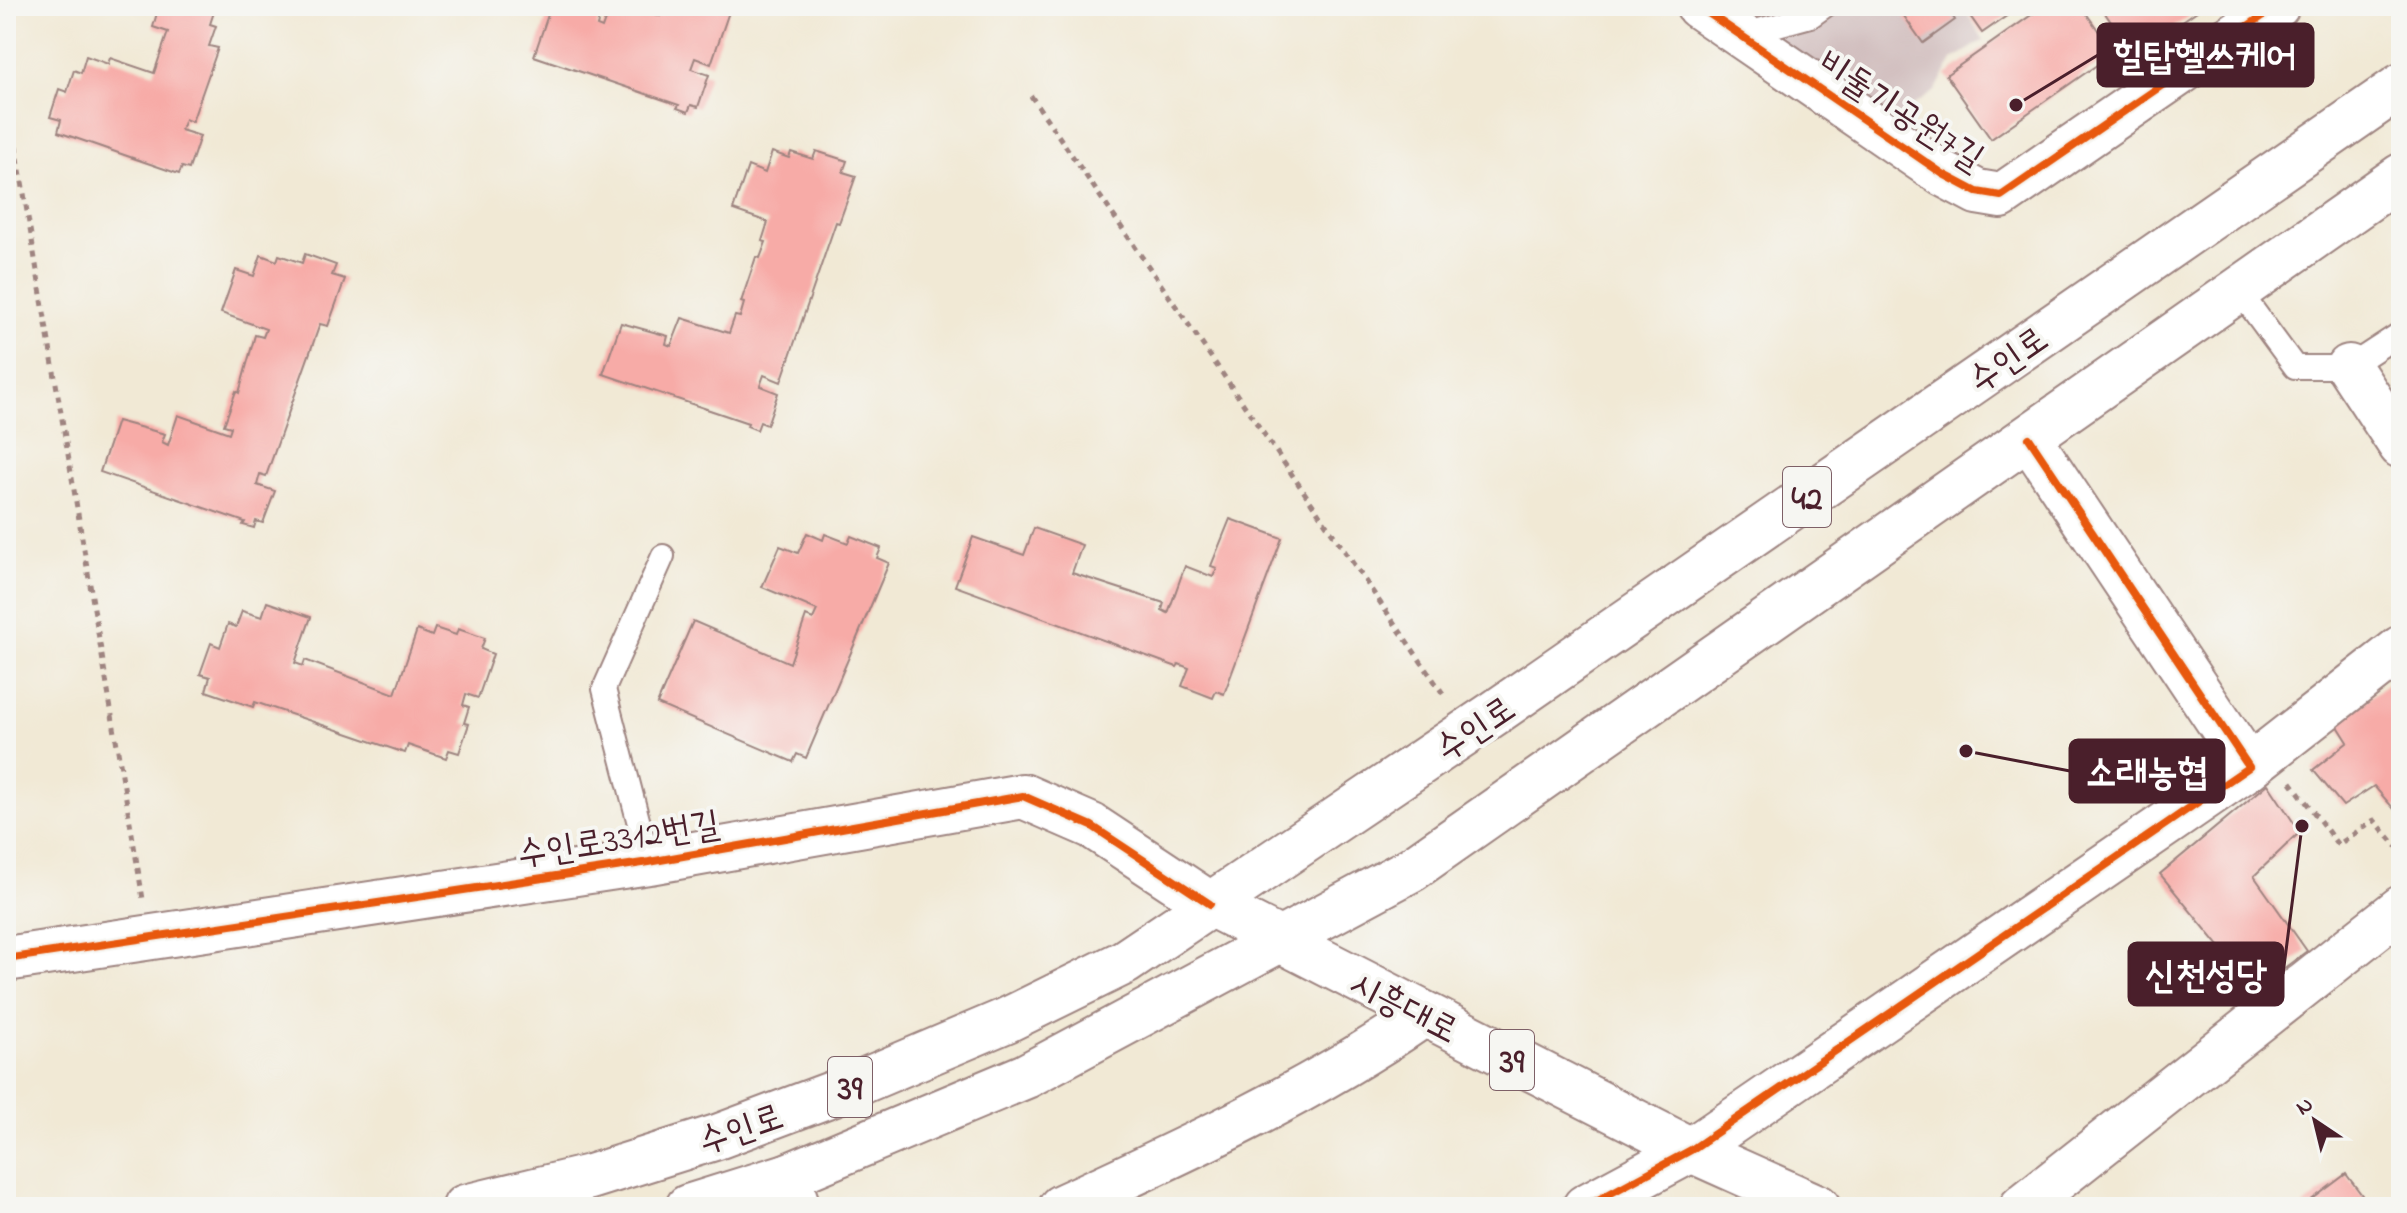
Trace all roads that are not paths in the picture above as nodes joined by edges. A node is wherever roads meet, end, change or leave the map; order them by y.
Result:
1 (1698, 6) edge
2 (1825, 6) edge
3 (2277, 6) edge
4 (1739, 35) junction
5 (2401, 86) edge
6 (2401, 176) edge
7 (2237, 288) junction
8 (2401, 333) edge
9 (2349, 367) junction
10 (2029, 438) junction
11 (2401, 446) edge
12 (663, 556) dead end
13 (2401, 648) edge
14 (2259, 760) junction
15 (649, 862) junction
16 (1210, 904) junction
17 (2401, 908) edge
18 (1277, 940) junction
19 (6, 959) edge
20 (1423, 1015) junction
21 (1691, 1150) junction
22 (793, 1191) edge
23 (465, 1207) edge
24 (688, 1207) edge
25 (1061, 1207) edge
26 (1585, 1207) edge
27 (1818, 1207) edge
28 (2022, 1207) edge

1 - 4 main road, 비둘기공원7길
2 - 4 lane
3 - 4 main road, 비둘기공원7길
5 - 16 main road, 수인로 / 42
6 - 7 main road, 수인로 / 42
7 - 9 lane
7 - 10 main road, 수인로 / 42
8 - 9 lane
9 - 11 main road
10 - 14 main road
10 - 18 main road, 수인로 / 42
12 - 15 lane
13 - 14 main road
14 - 21 main road
15 - 16 main road, 수인로3312번길
15 - 19 main road, 수인로3312번길
16 - 18 main road, 시흥대로 / 39
16 - 23 main road, 수인로 / 39
17 - 28 main road
18 - 20 main road, 시흥대로 / 39
18 - 22 main road, 수인로 / 39
20 - 21 main road, 시흥대로 / 39
20 - 25 main road
21 - 26 main road
21 - 27 main road, 시흥대로 / 39
22 - 24 main road, 수인로 / 39

